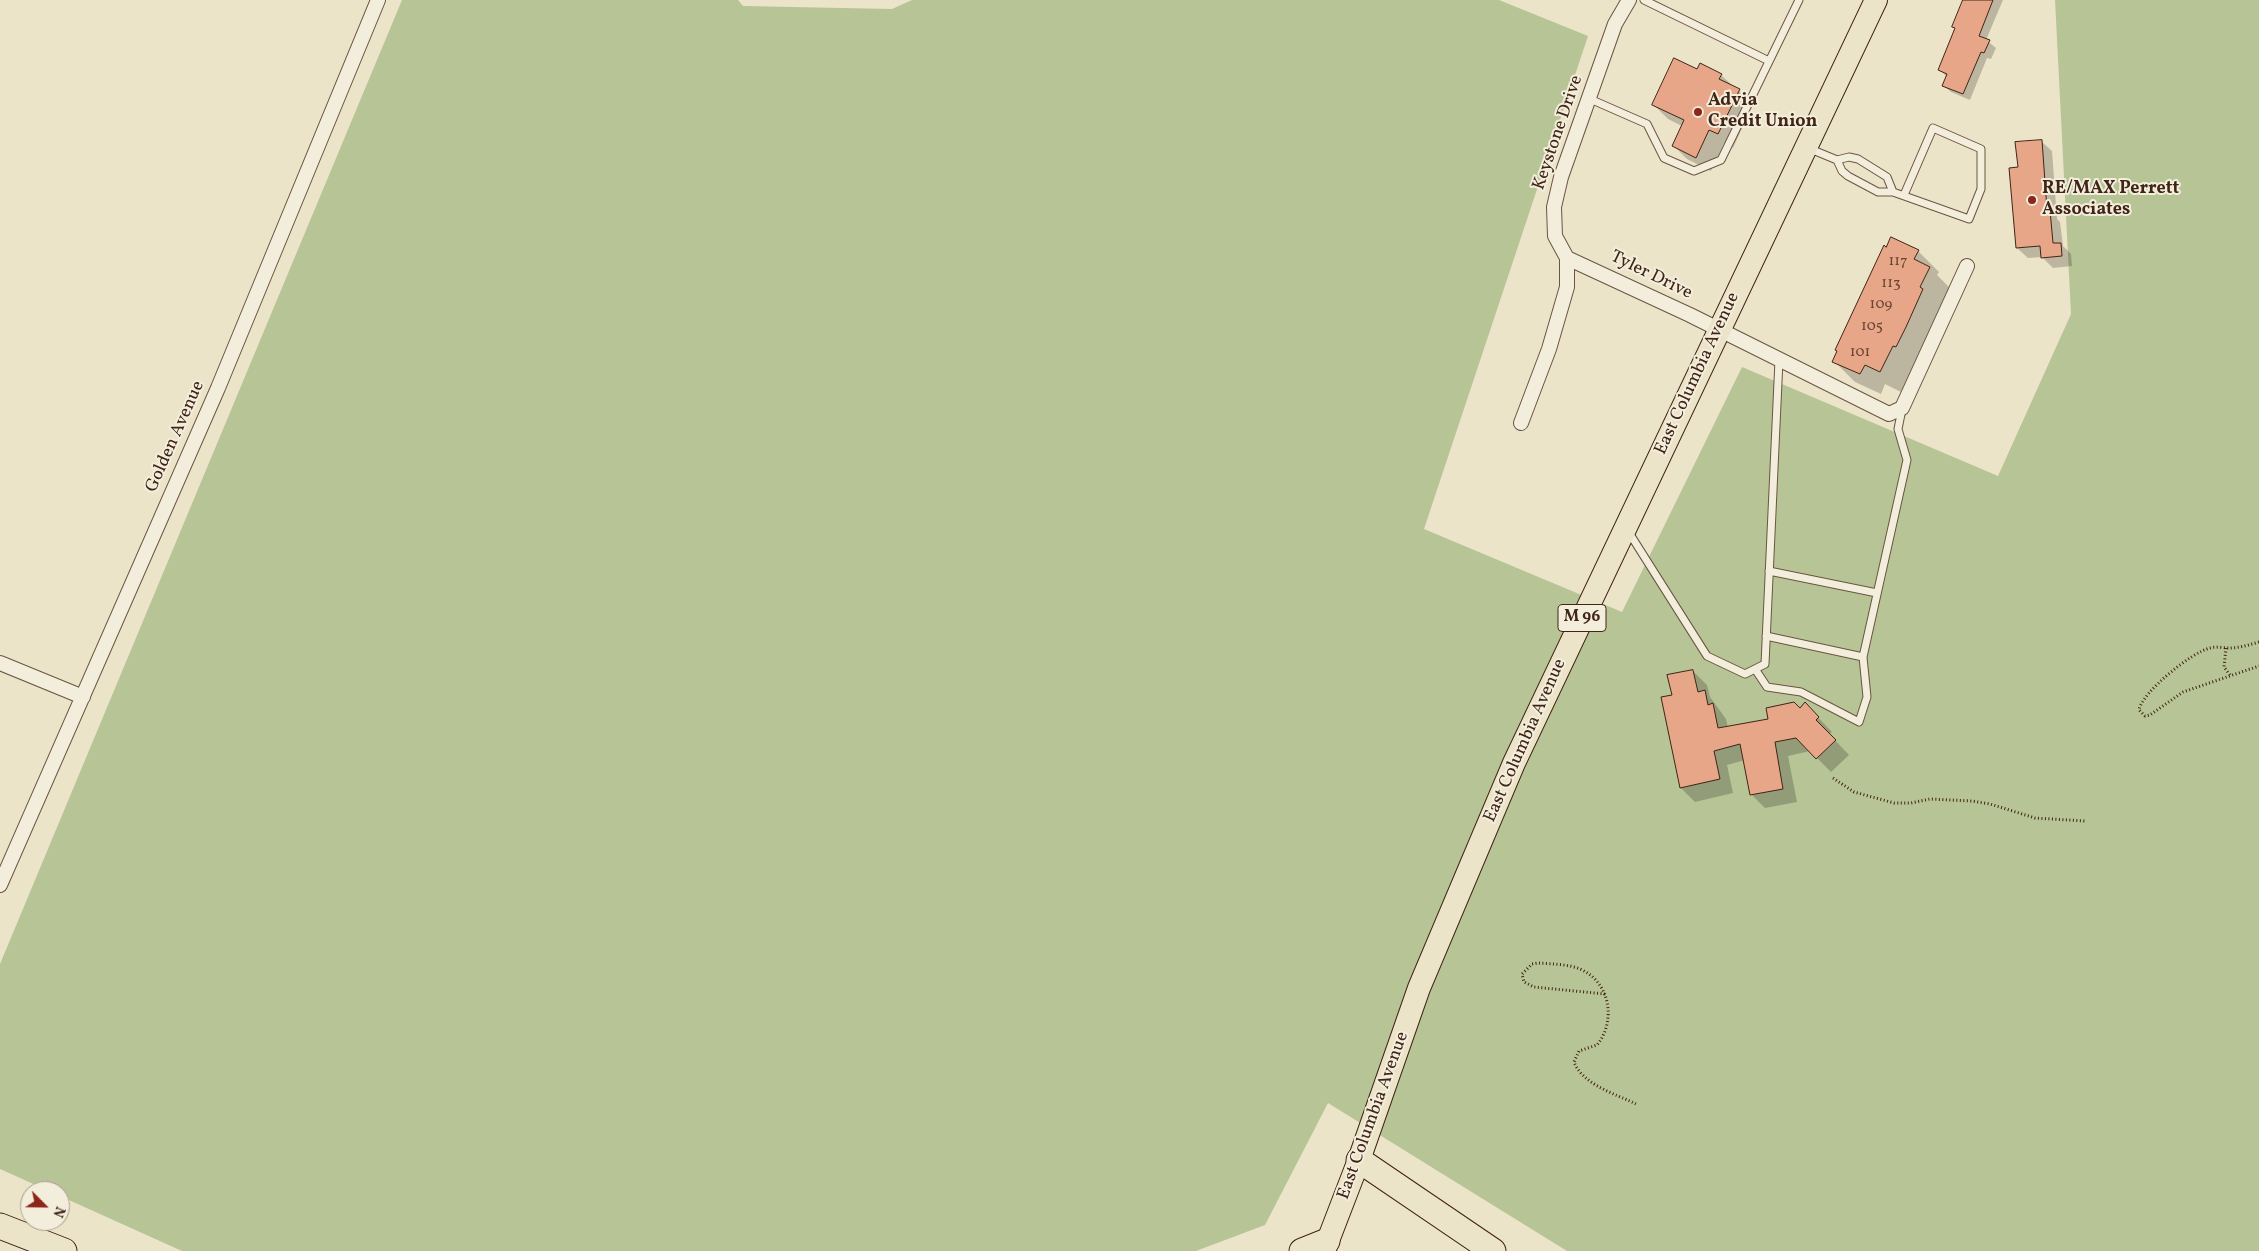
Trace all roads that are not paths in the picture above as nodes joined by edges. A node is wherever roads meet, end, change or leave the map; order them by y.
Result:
1 (378, 0) edge
2 (1629, 0) edge
3 (1644, 0) edge
4 (1799, 0) edge
5 (1869, 2) edge
6 (1769, 61) junction
7 (1590, 99) junction
8 (1805, 147) junction
9 (1837, 160) junction
10 (1893, 192) junction
11 (1904, 195) junction
12 (1567, 258) junction
13 (1967, 266) dead end
14 (1718, 330) junction
15 (1779, 360) junction
16 (1902, 408) junction
17 (1522, 423) dead end
18 (1626, 527) junction
19 (1769, 571) junction
20 (1877, 593) junction
21 (1766, 636) junction
22 (1863, 657) junction
23 (0, 663) edge
24 (1755, 669) junction
25 (83, 696) junction
26 (0, 885) edge
27 (1359, 1160) junction
28 (0, 1226) edge
29 (1326, 1246) edge
30 (64, 1251) edge
31 (1302, 1251) edge
32 (1493, 1251) edge

1 - 25 street, Golden Avenue
2 - 7 street, Keystone Drive
3 - 6 lane
4 - 6 lane
5 - 8 main road, East Columbia Avenue / M 96
6 - 7 lane
7 - 12 street, Keystone Drive
8 - 9 lane
8 - 14 main road, East Columbia Avenue / M 96
9 - 10 lane
9 - 10 lane
10 - 11 lane
11 - 11 lane
12 - 14 street, Tyler Drive
12 - 17 street, Keystone Drive
13 - 16 street
14 - 15 street, Tyler Drive
14 - 18 main road, East Columbia Avenue / M 96
15 - 16 street, Tyler Drive
15 - 19 lane
16 - 20 lane
18 - 24 lane
18 - 27 main road, East Columbia Avenue / M 96
19 - 20 lane
19 - 21 lane
20 - 22 lane
21 - 22 lane
21 - 24 lane
22 - 24 lane
23 - 25 street
25 - 26 street, Golden Avenue
27 - 29 main road, East Columbia Avenue / M 96
27 - 32 highway
28 - 30 highway
29 - 31 highway

